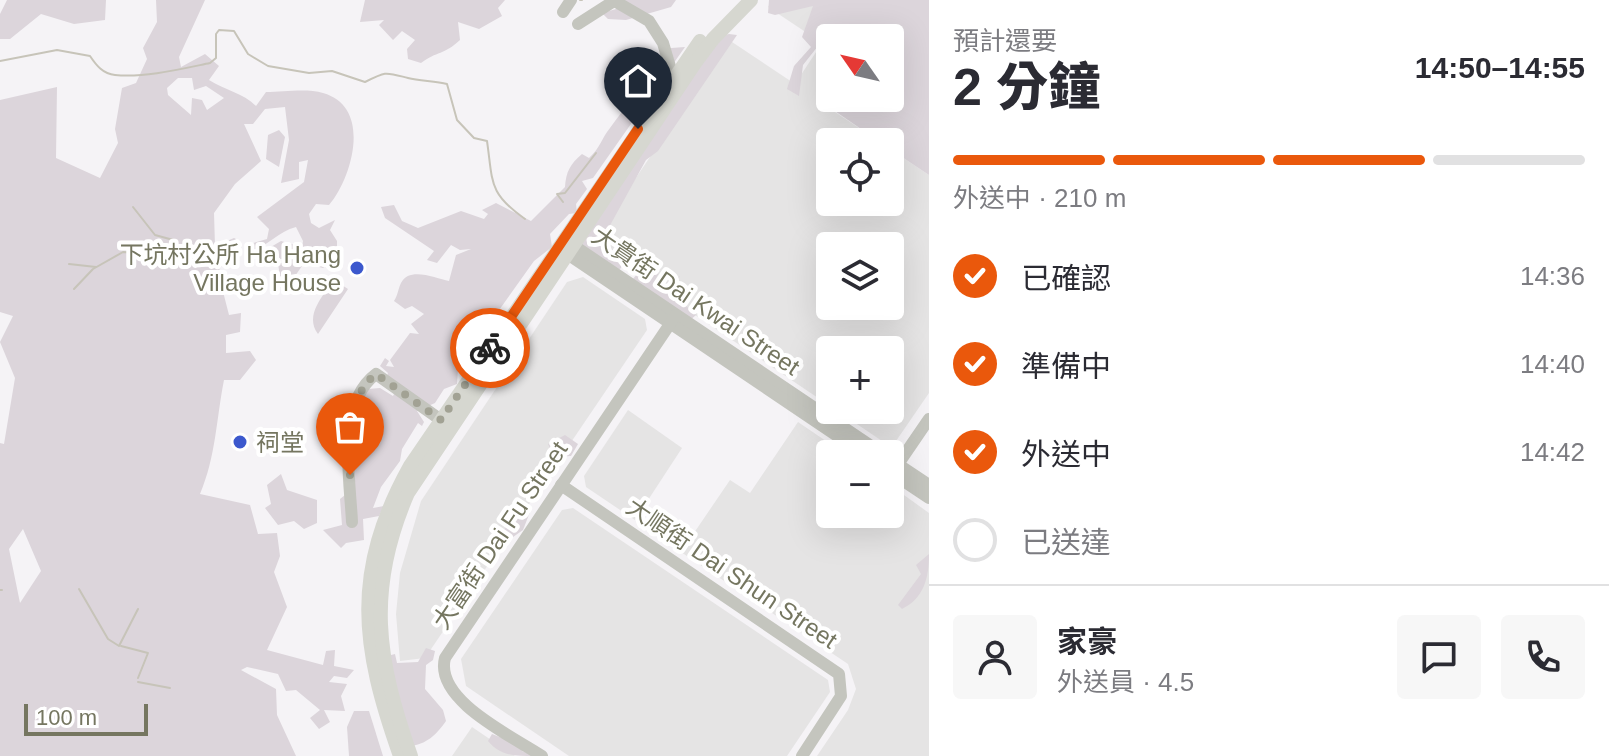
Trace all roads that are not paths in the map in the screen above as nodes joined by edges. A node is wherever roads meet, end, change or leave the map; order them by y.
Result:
1 (571, 0) edge
2 (614, 0) edge
3 (739, 0) edge
4 (751, 0) edge
5 (563, 12) dead end
6 (578, 24) dead end
7 (673, 77) junction
8 (566, 246) junction
9 (673, 319) junction
10 (929, 419) edge
11 (446, 424) junction
12 (844, 440) edge
13 (861, 440) edge
14 (904, 451) edge
15 (904, 473) edge
16 (904, 477) edge
17 (561, 485) junction
18 (929, 485) edge
19 (929, 498) edge
20 (352, 522) dead end
21 (400, 756) edge
22 (411, 756) edge
23 (542, 756) edge
24 (802, 756) edge

1 - 5 street
2 - 6 street
2 - 7 street
3 - 7 main road
4 - 8 main road
7 - 8 main road
8 - 9 street, 大貴街 Dai Kwai Street
8 - 11 main road
9 - 12 street, 大貴街 Dai Kwai Street
9 - 13 street, 大貴街 Dai Kwai Street
9 - 17 street, 大富街 Dai Fu Street
10 - 14 street
11 - 20 street
11 - 21 main road
11 - 22 main road
15 - 18 street
16 - 19 street
17 - 23 street, 大富街 Dai Fu Street
17 - 24 street, 大順街 Dai Shun Street

